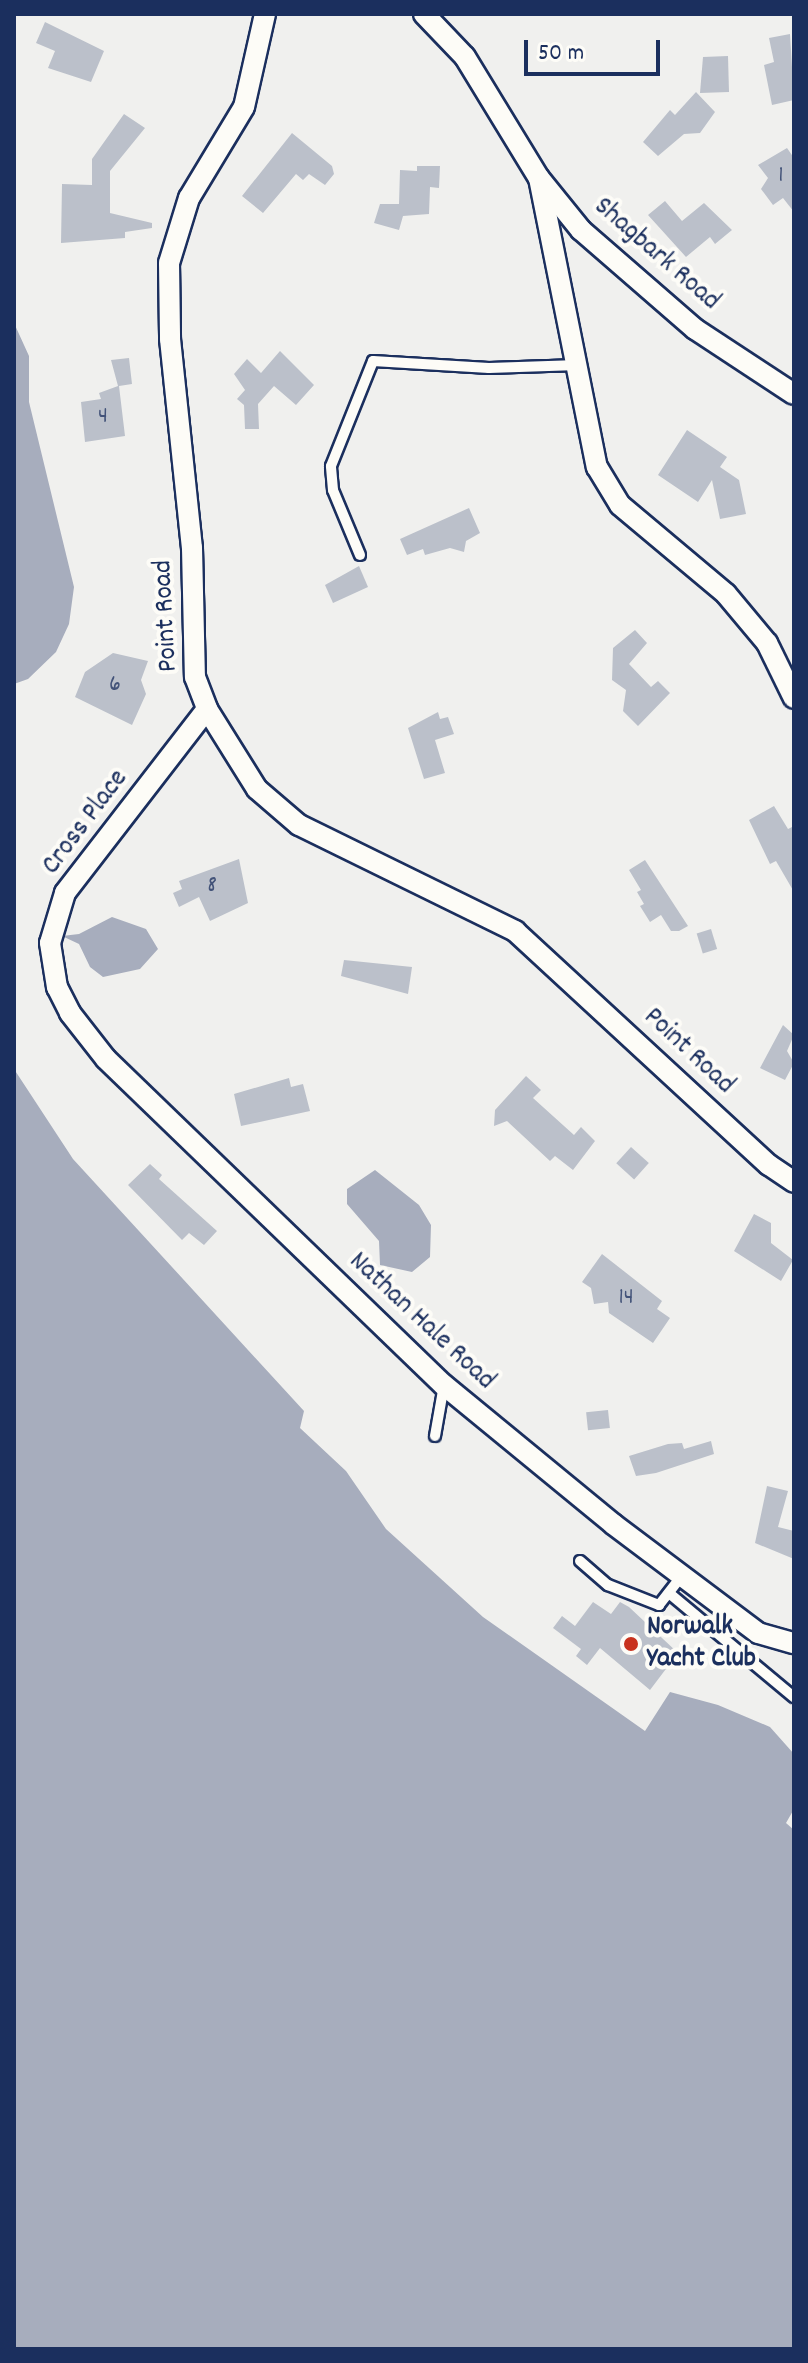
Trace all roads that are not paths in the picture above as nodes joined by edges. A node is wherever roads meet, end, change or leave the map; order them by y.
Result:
1 (265, 14) edge
2 (424, 14) edge
3 (539, 178) junction
4 (578, 365) junction
5 (794, 394) edge
6 (360, 555) dead end
7 (794, 698) edge
8 (207, 709) junction
9 (57, 987) joint
10 (794, 1182) edge
11 (444, 1385) junction
12 (435, 1436) dead end
13 (580, 1561) dead end
14 (682, 1576) junction
15 (669, 1593) junction
16 (793, 1645) edge
17 (794, 1697) edge

1 - 8 street, Point Road
2 - 3 street, Shagbark Road
3 - 4 street
3 - 5 street, Shagbark Road
4 - 6 lane
4 - 7 street
8 - 9 street, Cross Place
8 - 10 street, Point Road
9 - 11 street, Nathan Hale Road
11 - 12 lane
11 - 14 street, Nathan Hale Road
13 - 15 lane
14 - 15 lane
14 - 16 street, Nathan Hale Road
15 - 17 lane

